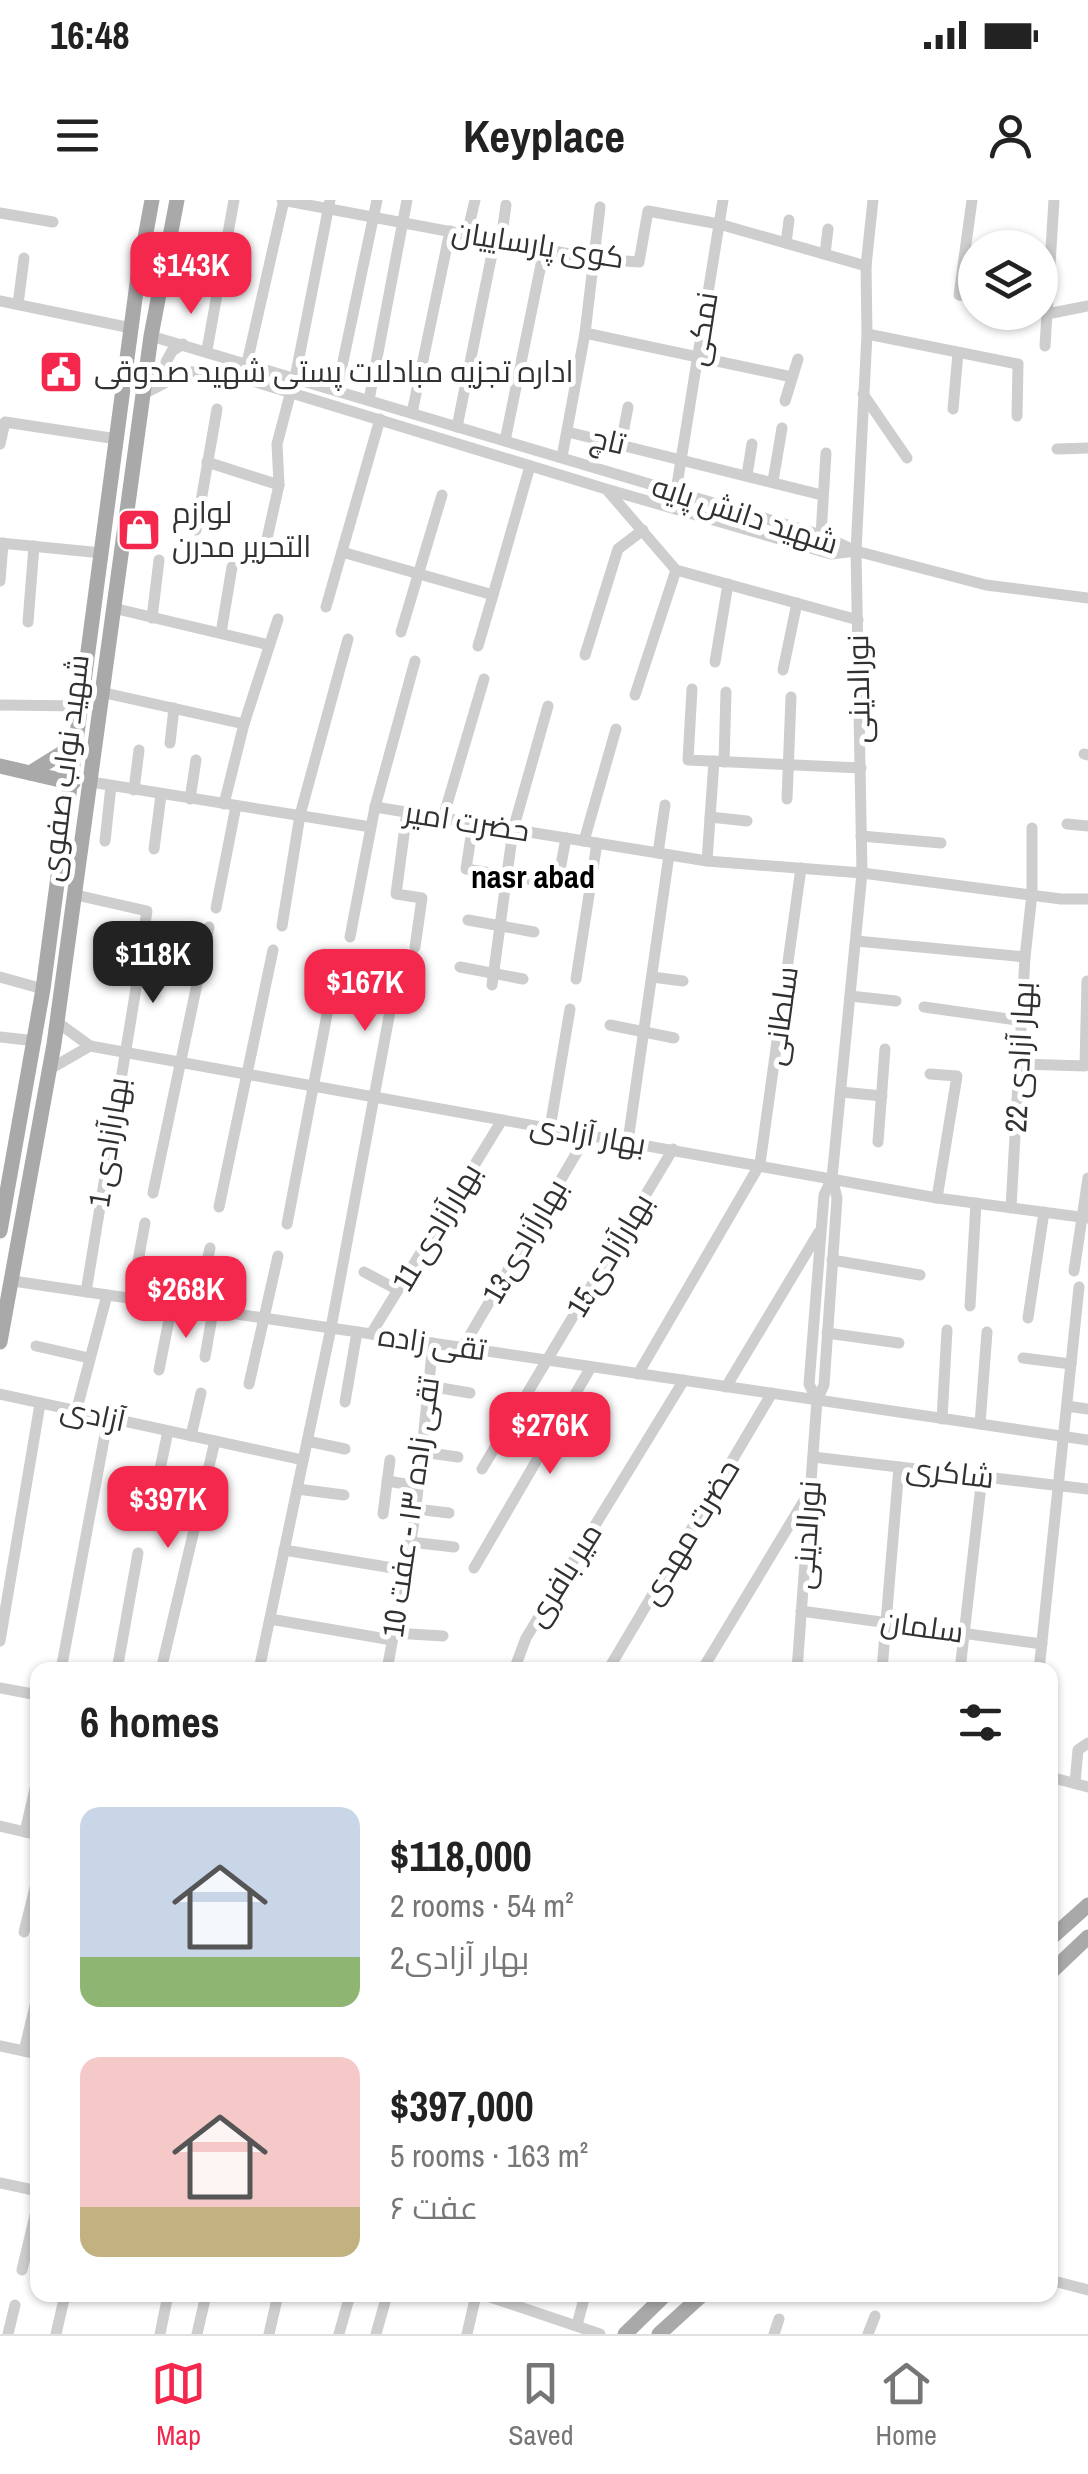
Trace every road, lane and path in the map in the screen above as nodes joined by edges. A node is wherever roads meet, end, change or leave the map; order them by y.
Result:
1 (152, 200) edge
2 (177, 200) edge
3 (234, 200) edge
4 (283, 200) edge
5 (377, 200) edge
6 (407, 200) edge
7 (475, 200) edge
8 (723, 200) edge
9 (873, 200) edge
10 (972, 200) edge
11 (1054, 200) edge
12 (330, 204) edge
13 (506, 204) dead end
14 (600, 207) dead end
15 (0, 213) edge
16 (374, 218) junction
17 (789, 220) dead end
18 (53, 222) dead end
19 (403, 222) junction
20 (719, 224) junction
21 (828, 230) dead end
22 (968, 230) edge
23 (1051, 230) edge
24 (450, 231) junction
25 (467, 234) junction
26 (498, 240) junction
27 (786, 243) junction
28 (544, 250) junction
29 (825, 254) junction
30 (24, 258) dead end
31 (596, 259) junction
32 (866, 266) junction
33 (0, 301) edge
34 (18, 304) junction
35 (1058, 306) edge
36 (1088, 306) edge
37 (131, 328) junction
38 (1045, 330) edge
39 (585, 334) junction
40 (868, 334) junction
41 (151, 336) junction
42 (183, 344) junction
43 (1045, 346) dead end
44 (207, 350) junction
45 (958, 352) junction
46 (697, 358) junction
47 (798, 358) dead end
48 (248, 364) junction
49 (175, 376) junction
50 (792, 377) junction
51 (295, 378) junction
52 (337, 390) junction
53 (291, 391) junction
54 (145, 393) junction
55 (863, 394) junction
56 (370, 400) junction
57 (785, 401) dead end
58 (628, 407) dead end
59 (217, 410) dead end
60 (953, 410) dead end
61 (412, 412) junction
62 (1017, 416) dead end
63 (380, 419) junction
64 (458, 427) junction
65 (782, 428) dead end
66 (568, 432) junction
67 (117, 438) junction
68 (506, 440) junction
69 (0, 444) edge
70 (621, 444) junction
71 (752, 444) dead end
72 (1088, 448) edge
73 (1057, 449) dead end
74 (826, 453) dead end
75 (562, 458) junction
76 (680, 458) junction
77 (907, 458) dead end
78 (207, 462) junction
79 (530, 466) junction
80 (611, 472) junction
81 (747, 474) junction
82 (773, 481) junction
83 (279, 485) junction
84 (606, 489) junction
85 (676, 492) junction
86 (110, 494) junction
87 (442, 495) dead end
88 (822, 495) junction
89 (131, 496) junction
90 (196, 530) dead end
91 (643, 530) junction
92 (821, 535) junction
93 (2, 543) edge
94 (34, 546) junction
95 (856, 551) junction
96 (342, 552) junction
97 (102, 553) junction
98 (159, 560) dead end
99 (262, 561) dead end
100 (232, 567) dead end
101 (676, 570) junction
102 (419, 574) junction
103 (0, 581) edge
104 (728, 584) junction
105 (493, 595) junction
106 (1088, 598) edge
107 (796, 602) junction
108 (326, 606) dead end
109 (113, 608) junction
110 (152, 618) junction
111 (278, 619) dead end
112 (858, 620) junction
113 (28, 622) dead end
114 (401, 632) dead end
115 (221, 634) junction
116 (348, 639) dead end
117 (269, 644) junction
118 (478, 646) dead end
119 (585, 655) dead end
120 (415, 661) dead end
121 (715, 662) dead end
122 (783, 670) dead end
123 (484, 679) dead end
124 (692, 689) dead end
125 (726, 692) dead end
126 (104, 693) junction
127 (636, 694) dead end
128 (791, 697) dead end
129 (0, 704) edge
130 (82, 706) junction
131 (548, 706) dead end
132 (174, 708) junction
133 (244, 724) junction
134 (80, 727) junction
135 (616, 729) dead end
136 (170, 743) dead end
137 (138, 750) dead end
138 (196, 760) dead end
139 (719, 762) junction
140 (787, 764) junction
141 (0, 766) edge
142 (861, 768) junction
143 (30, 773) junction
144 (91, 782) junction
145 (72, 783) junction
146 (110, 786) junction
147 (134, 790) junction
148 (162, 795) junction
149 (190, 799) junction
150 (788, 799) dead end
151 (230, 805) junction
152 (666, 805) dead end
153 (375, 807) junction
154 (407, 812) junction
155 (300, 815) junction
156 (710, 817) junction
157 (444, 818) junction
158 (748, 821) dead end
159 (474, 823) junction
160 (1067, 824) dead end
161 (1088, 826) edge
162 (372, 828) junction
163 (1032, 828) dead end
164 (513, 830) junction
165 (862, 836) junction
166 (566, 838) junction
167 (105, 841) dead end
168 (590, 842) junction
169 (941, 843) dead end
170 (154, 849) dead end
171 (664, 854) junction
172 (707, 861) junction
173 (801, 868) junction
174 (560, 870) dead end
175 (862, 873) junction
176 (507, 875) junction
177 (540, 882) dead end
178 (76, 894) junction
179 (1032, 894) junction
180 (1088, 899) edge
181 (216, 908) dead end
182 (468, 920) dead end
183 (282, 926) dead end
184 (500, 926) junction
185 (209, 927) dead end
186 (144, 929) dead end
187 (534, 932) dead end
188 (350, 937) dead end
189 (856, 941) junction
190 (415, 947) dead end
191 (273, 950) dead end
192 (142, 952) dead end
193 (1025, 957) junction
194 (338, 962) dead end
195 (460, 967) dead end
196 (0, 977) edge
197 (652, 977) junction
198 (396, 979) dead end
199 (523, 979) dead end
200 (493, 980) junction
201 (576, 980) dead end
202 (683, 981) dead end
203 (1087, 982) edge
204 (43, 989) junction
205 (850, 996) junction
206 (896, 1001) dead end
207 (924, 1007) dead end
208 (570, 1009) dead end
209 (1023, 1020) junction
210 (57, 1022) junction
211 (610, 1025) dead end
212 (644, 1032) junction
213 (0, 1037) edge
214 (674, 1038) dead end
215 (36, 1041) junction
216 (90, 1046) junction
217 (886, 1050) dead end
218 (124, 1052) junction
219 (179, 1062) junction
220 (1020, 1064) junction
221 (50, 1069) junction
222 (249, 1074) junction
223 (930, 1074) dead end
224 (314, 1086) junction
225 (841, 1092) junction
226 (882, 1096) junction
227 (374, 1097) junction
228 (502, 1120) junction
229 (550, 1128) junction
230 (587, 1134) junction
231 (628, 1142) junction
232 (878, 1142) dead end
233 (673, 1150) junction
234 (760, 1164) junction
235 (6, 1167) edge
236 (832, 1178) junction
237 (1088, 1178) edge
238 (153, 1193) dead end
239 (937, 1198) junction
240 (976, 1203) junction
241 (219, 1207) dead end
242 (1011, 1208) junction
243 (1044, 1212) junction
244 (1085, 1218) edge
245 (145, 1223) dead end
246 (287, 1224) dead end
247 (820, 1230) junction
248 (0, 1231) edge
249 (210, 1248) dead end
250 (278, 1256) dead end
251 (832, 1260) junction
252 (1074, 1271) dead end
253 (364, 1272) dead end
254 (920, 1275) dead end
255 (13, 1281) junction
256 (1079, 1287) dead end
257 (398, 1290) junction
258 (86, 1292) junction
259 (106, 1295) junction
260 (131, 1299) junction
261 (172, 1305) junction
262 (970, 1306) dead end
263 (197, 1308) junction
264 (214, 1311) junction
265 (1028, 1318) dead end
266 (266, 1319) junction
267 (331, 1328) junction
268 (947, 1330) dead end
269 (357, 1332) junction
270 (986, 1332) dead end
271 (828, 1333) junction
272 (371, 1334) junction
273 (0, 1342) edge
274 (433, 1343) junction
275 (898, 1343) dead end
276 (36, 1346) dead end
277 (463, 1347) junction
278 (205, 1357) dead end
279 (89, 1358) junction
280 (1023, 1358) dead end
281 (548, 1360) junction
282 (1071, 1364) junction
283 (591, 1367) junction
284 (160, 1370) dead end
285 (638, 1374) junction
286 (684, 1380) junction
287 (249, 1384) dead end
288 (429, 1386) junction
289 (726, 1386) junction
290 (470, 1392) dead end
291 (201, 1393) dead end
292 (0, 1394) edge
293 (772, 1394) junction
294 (817, 1400) junction
295 (345, 1402) dead end
296 (40, 1404) junction
297 (1067, 1406) junction
298 (1088, 1408) edge
299 (76, 1412) junction
300 (108, 1418) junction
301 (942, 1418) junction
302 (980, 1424) junction
303 (168, 1431) junction
304 (191, 1436) junction
305 (1064, 1437) junction
306 (1088, 1440) edge
307 (215, 1441) junction
308 (307, 1442) junction
309 (345, 1449) dead end
310 (422, 1452) junction
311 (458, 1456) dead end
312 (813, 1457) junction
313 (303, 1460) junction
314 (390, 1460) dead end
315 (900, 1467) junction
316 (482, 1469) dead end
317 (982, 1476) junction
318 (387, 1482) junction
319 (1058, 1485) junction
320 (418, 1486) junction
321 (297, 1489) junction
322 (1088, 1489) edge
323 (810, 1491) junction
324 (344, 1495) dead end
325 (416, 1509) junction
326 (449, 1513) dead end
327 (383, 1514) dead end
328 (150, 1517) dead end
329 (410, 1542) junction
330 (454, 1546) dead end
331 (284, 1550) junction
332 (138, 1553) dead end
333 (474, 1568) dead end
334 (405, 1570) junction
335 (801, 1611) junction
336 (270, 1619) junction
337 (886, 1622) junction
338 (964, 1633) junction
339 (393, 1636) junction
340 (443, 1636) dead end
341 (0, 1641) edge
342 (1042, 1644) junction
343 (62, 1662) edge
344 (118, 1662) edge
345 (163, 1662) edge
346 (261, 1662) edge
347 (388, 1662) edge
348 (517, 1662) edge
349 (613, 1662) edge
350 (707, 1662) edge
351 (798, 1662) edge
352 (883, 1662) edge
353 (961, 1662) edge
354 (1040, 1662) edge
355 (0, 1688) edge
356 (30, 1693) edge
357 (1088, 1743) edge
358 (1082, 1785) edge
359 (0, 1826) edge
360 (30, 1833) edge
361 (1088, 1905) edge
362 (30, 1908) edge
363 (24, 1932) dead end
364 (1058, 1932) edge
365 (1088, 1937) edge
366 (1058, 1965) edge
367 (30, 2026) edge
368 (0, 2046) edge
369 (24, 2051) junction
370 (30, 2052) edge
371 (0, 2183) edge
372 (30, 2190) edge
373 (30, 2236) edge
374 (22, 2270) dead end
375 (1058, 2282) edge
376 (1088, 2290) edge
377 (63, 2302) edge
378 (167, 2302) edge
379 (204, 2302) edge
380 (276, 2302) edge
381 (348, 2302) edge
382 (385, 2302) edge
383 (474, 2302) edge
384 (506, 2302) edge
385 (583, 2302) edge
386 (658, 2302) edge
387 (694, 2302) edge
388 (14, 2306) dead end
389 (875, 2316) dead end
390 (779, 2319) dead end
391 (577, 2325) junction
392 (8, 2334) edge
393 (56, 2334) edge
394 (160, 2334) edge
395 (197, 2334) edge
396 (269, 2334) edge
397 (338, 2334) edge
398 (376, 2334) edge
399 (466, 2334) edge
400 (600, 2334) edge
401 (625, 2334) edge
402 (659, 2334) edge
403 (774, 2334) edge
404 (868, 2334) edge

1 - 37 main road, شهید نواب صفوی
2 - 41 main road, شهید نواب صفوی
3 - 44 street
4 - 12 street, کوی پارساییان
4 - 48 street
5 - 16 street
6 - 19 street
7 - 25 street
8 - 20 street, نمکی
9 - 32 street, نورالدینی
10 - 22 street
11 - 23 street
12 - 16 street, کوی پارساییان
12 - 51 street
13 - 26 street
14 - 31 street
15 - 18 street
16 - 19 street, کوی پارساییان
16 - 52 street
17 - 27 street
19 - 24 street, کوی پارساییان
19 - 56 street
20 - 27 street, کوی پارساییان
20 - 31 street, کوی پارساییان
20 - 46 street, نمکی
21 - 29 street
24 - 25 street, کوی پارساییان
24 - 61 street
25 - 26 street, کوی پارساییان
26 - 28 street, کوی پارساییان
26 - 64 street
27 - 29 street, کوی پارساییان
28 - 31 street, کوی پارساییان
28 - 68 street
29 - 32 street, کوی پارساییان
30 - 34 street
31 - 39 street
32 - 40 street, نورالدینی
33 - 34 street
34 - 37 street
35 - 36 street
37 - 67 main road, شهید نواب صفوی
38 - 43 street
39 - 46 street
39 - 66 street
40 - 45 street
40 - 55 street, نورالدینی
41 - 42 street, شهید دانش پایه
41 - 54 main road, شهید نواب صفوی
42 - 44 street, شهید دانش پایه
42 - 49 street
44 - 48 street, شهید دانش پایه
45 - 60 street
45 - 62 street
46 - 50 street
46 - 76 street, نمکی
47 - 50 street
48 - 51 street, شهید دانش پایه
49 - 53 street, شهید دانش پایه
49 - 54 street, شهید دانش پایه
50 - 57 street
51 - 52 street, شهید دانش پایه
52 - 56 street, شهید دانش پایه
53 - 63 street, شهید دانش پایه
53 - 83 street
54 - 89 main road, شهید نواب صفوی
55 - 77 street
55 - 95 street, نورالدینی
56 - 61 street, شهید دانش پایه
58 - 70 street
59 - 78 street
61 - 64 street, شهید دانش پایه
63 - 79 street, شهید دانش پایه
63 - 96 street
64 - 68 street, شهید دانش پایه
65 - 82 street
66 - 70 street, تاچ
66 - 75 street
67 - 69 street
67 - 86 main road, شهید نواب صفوی
68 - 75 street, شهید دانش پایه
70 - 76 street, تاچ
71 - 81 street
72 - 73 street
74 - 88 street
75 - 80 street, شهید دانش پایه
76 - 81 street, تاچ
76 - 85 street, نمکی
78 - 83 street
78 - 90 street
79 - 84 street, شهید دانش پایه
79 - 105 street
80 - 84 street
80 - 85 street, شهید دانش پایه
81 - 82 street, تاچ
82 - 88 street, تاچ
83 - 99 street
84 - 91 street
84 - 95 street, شهید دانش پایه
85 - 92 street, شهید دانش پایه
86 - 89 main road
86 - 97 main road, شهید نواب صفوی
87 - 102 street
88 - 92 street
89 - 109 main road, شهید نواب صفوی
91 - 101 street
91 - 119 street
92 - 95 street, شهید دانش پایه
93 - 94 street
93 - 103 street
94 - 97 street
94 - 113 street
95 - 106 street
95 - 112 street, نورالدینی
96 - 102 street
96 - 108 street
97 - 130 main road, شهید نواب صفوی
98 - 110 street
100 - 115 street
101 - 104 street
101 - 127 street
102 - 105 street
102 - 114 street
104 - 107 street
104 - 121 street
105 - 118 street
107 - 112 street
107 - 122 street
109 - 110 street
109 - 126 main road, شهید نواب صفوی
110 - 115 street
111 - 117 street
112 - 142 street, نورالدینی
115 - 117 street
116 - 155 street
117 - 133 street
120 - 153 street
123 - 157 street
124 - 139 street
125 - 139 street
126 - 132 street
126 - 144 main road, شهید نواب صفوی
128 - 140 street
129 - 130 street
130 - 134 main road, شهید نواب صفوی
131 - 164 street
132 - 133 street
132 - 136 street
133 - 151 street
134 - 143 main road
134 - 145 main road, شهید نواب صفوی
135 - 168 street
137 - 147 street
138 - 149 street
139 - 140 street
139 - 156 street
140 - 142 street
140 - 150 street
141 - 143 main road
142 - 165 street, نورالدینی
143 - 145 main road
144 - 146 street, حضرت امیر
144 - 178 main road, شهید نواب صفوی
145 - 204 main road, شهید نواب صفوی
146 - 147 street, حضرت امیر
146 - 167 street
147 - 148 street, حضرت امیر
148 - 149 street, حضرت امیر
148 - 170 street
149 - 151 street, حضرت امیر
151 - 155 street, حضرت امیر
151 - 181 street
152 - 171 street
153 - 154 street, حضرت امیر
153 - 162 street, حضرت امیر
154 - 157 street, حضرت امیر
154 - 190 street
155 - 162 street, حضرت امیر
155 - 183 street
156 - 158 street
156 - 172 street
157 - 159 street, حضرت امیر
159 - 164 street, حضرت امیر
159 - 176 street
160 - 161 street
162 - 188 street
163 - 179 street
164 - 166 street, حضرت امیر
164 - 176 street
165 - 169 street
165 - 175 street, نورالدینی
166 - 168 street, حضرت امیر
166 - 174 street
168 - 171 street, حضرت امیر
168 - 201 street
171 - 172 street, حضرت امیر
171 - 197 street
172 - 173 street, حضرت امیر
173 - 175 street, حضرت امیر
173 - 234 street, سلطانی
175 - 179 street, حضرت امیر
175 - 189 street, نورالدینی
176 - 177 street
176 - 184 street
178 - 186 street
178 - 210 main road, شهید نواب صفوی
179 - 180 street, حضرت امیر
179 - 193 street
182 - 184 street
184 - 187 street
184 - 200 street
185 - 219 street
189 - 193 street, بهار آزادی 22
189 - 205 street, نورالدینی
191 - 222 street
192 - 218 street, بهارآزادی 1
193 - 209 street, بهار آزادی 22
194 - 224 street
195 - 200 street
196 - 204 street
197 - 202 street
197 - 212 street
198 - 227 street
199 - 200 street
203 - 220 street
204 - 215 main road, شهید نواب صفوی
205 - 206 street
205 - 225 street, نورالدینی
207 - 209 street
208 - 229 street
209 - 220 street, بهار آزادی 22
210 - 216 street, بهار آزادی
210 - 221 main road, شهید نواب صفوی
211 - 212 street
212 - 214 street
212 - 231 street
213 - 215 street
215 - 235 main road, شهید نواب صفوی
216 - 218 street, بهار آزادی
216 - 221 street
217 - 226 street
218 - 219 street, بهار آزادی
218 - 258 street, بهارآزادی 1
219 - 222 street, بهار آزادی
219 - 238 street
220 - 242 street, بهار آزادی 22
221 - 255 main road, شهید نواب صفوی
222 - 224 street, بهار آزادی
222 - 241 street
223 - 239 street
224 - 227 street, بهار آزادی
224 - 246 street
225 - 226 street
225 - 236 street, نورالدینی
226 - 232 street
227 - 228 street, بهار آزادی
227 - 267 street
228 - 229 street, بهار آزادی
228 - 257 street, بهارآزادی 11
229 - 230 street, بهار آزادی
230 - 231 street, بهار آزادی
230 - 277 street, بهارآزادی13
231 - 233 street, بهار آزادی
233 - 234 street, بهار آزادی
233 - 281 street, بهارآزادی15
234 - 236 street, بهار آزادی
234 - 285 street
235 - 248 main road, شهید نواب صفوی
236 - 239 street, بهار آزادی
236 - 247 street, نورالدینی
236 - 251 street, نورالدینی
237 - 244 street
239 - 240 street, بهار آزادی
240 - 242 street, بهار آزادی
240 - 262 street
242 - 243 street, بهار آزادی
243 - 244 street, بهار آزادی
243 - 265 street
244 - 252 street
245 - 260 street
247 - 289 street
247 - 294 street, نورالدینی
249 - 263 street
250 - 266 street
251 - 254 street
251 - 271 street, نورالدینی
253 - 257 street
255 - 258 street, تقی زاده
255 - 273 main road, شهید نواب صفوی
256 - 282 street
257 - 272 street, بهارآزادی 11
258 - 259 street, تقی زاده
259 - 260 street, تقی زاده
259 - 279 street
260 - 261 street, تقی زاده
261 - 263 street, تقی زاده
261 - 284 street
263 - 264 street, تقی زاده
264 - 266 street, تقی زاده
264 - 278 street
266 - 267 street, تقی زاده
266 - 287 street
267 - 269 street, تقی زاده
267 - 308 street
268 - 301 street
269 - 272 street, تقی زاده
269 - 295 street
270 - 302 street
271 - 275 street
271 - 294 street, نورالدینی
272 - 274 street, تقی زاده
274 - 277 street, تقی زاده
274 - 288 street, تقی زاده ۱۳ - عفت 10
276 - 279 street
277 - 281 street, تقی زاده
279 - 299 street
280 - 282 street
281 - 283 street, تقی زاده
281 - 316 street, بهارآزادی15
282 - 297 street
283 - 285 street, تقی زاده
283 - 333 street
285 - 286 street, تقی زاده
286 - 289 street, تقی زاده
286 - 348 street, میر بافری
288 - 290 street
288 - 310 street, تقی زاده ۱۳ - عفت 10
289 - 293 street, تقی زاده
291 - 304 street
292 - 296 street, آزادی
293 - 294 street, تقی زاده
293 - 349 street, حضرت مهدی
294 - 301 street, تقی زاده
294 - 312 street, نورالدینی
296 - 299 street, آزادی
296 - 341 street
297 - 298 street
297 - 305 street
299 - 300 street, آزادی
300 - 303 street, آزادی
300 - 343 street
301 - 302 street, تقی زاده
302 - 305 street, تقی زاده
303 - 304 street, آزادی
303 - 328 street
304 - 307 street, آزادی
305 - 306 street, تقی زاده
305 - 319 street
307 - 313 street, آزادی
307 - 345 street
308 - 309 street
308 - 313 street
310 - 311 street
310 - 320 street, تقی زاده ۱۳ - عفت 10
312 - 315 street, شاکری
312 - 323 street, نورالدینی
313 - 321 street
314 - 318 street
315 - 317 street, شاکری
315 - 337 street
317 - 319 street, شاکری
317 - 338 street
318 - 320 street
318 - 327 street
319 - 322 street, شاکری
319 - 342 street
320 - 325 street, تقی زاده ۱۳ - عفت 10
321 - 324 street
321 - 331 street
323 - 335 street, نورالدینی
323 - 350 street
325 - 326 street
325 - 329 street, تقی زاده ۱۳ - عفت 10
329 - 330 street
329 - 334 street, تقی زاده ۱۳ - عفت 10
331 - 334 street
331 - 336 street
332 - 344 street
334 - 339 street, تقی زاده ۱۳ - عفت 10
335 - 337 street, سلمان
335 - 351 street, نورالدینی
336 - 339 street
336 - 346 street
337 - 338 street, سلمان
337 - 352 street
338 - 342 street, سلمان
338 - 353 street
339 - 340 street
339 - 347 street, تقی زاده ۱۳ - عفت 10
342 - 354 street
355 - 356 street
357 - 358 street
359 - 360 street
361 - 364 main road
362 - 363 street
365 - 366 main road
367 - 369 street
368 - 369 street
369 - 370 street
371 - 372 street
373 - 374 street
375 - 376 street
377 - 393 street
378 - 394 street
379 - 395 street
380 - 396 street
381 - 397 street
382 - 398 street
383 - 399 street
384 - 391 street
385 - 391 street
386 - 401 main road
387 - 402 main road
388 - 392 street
389 - 404 street
390 - 403 street
391 - 400 street

